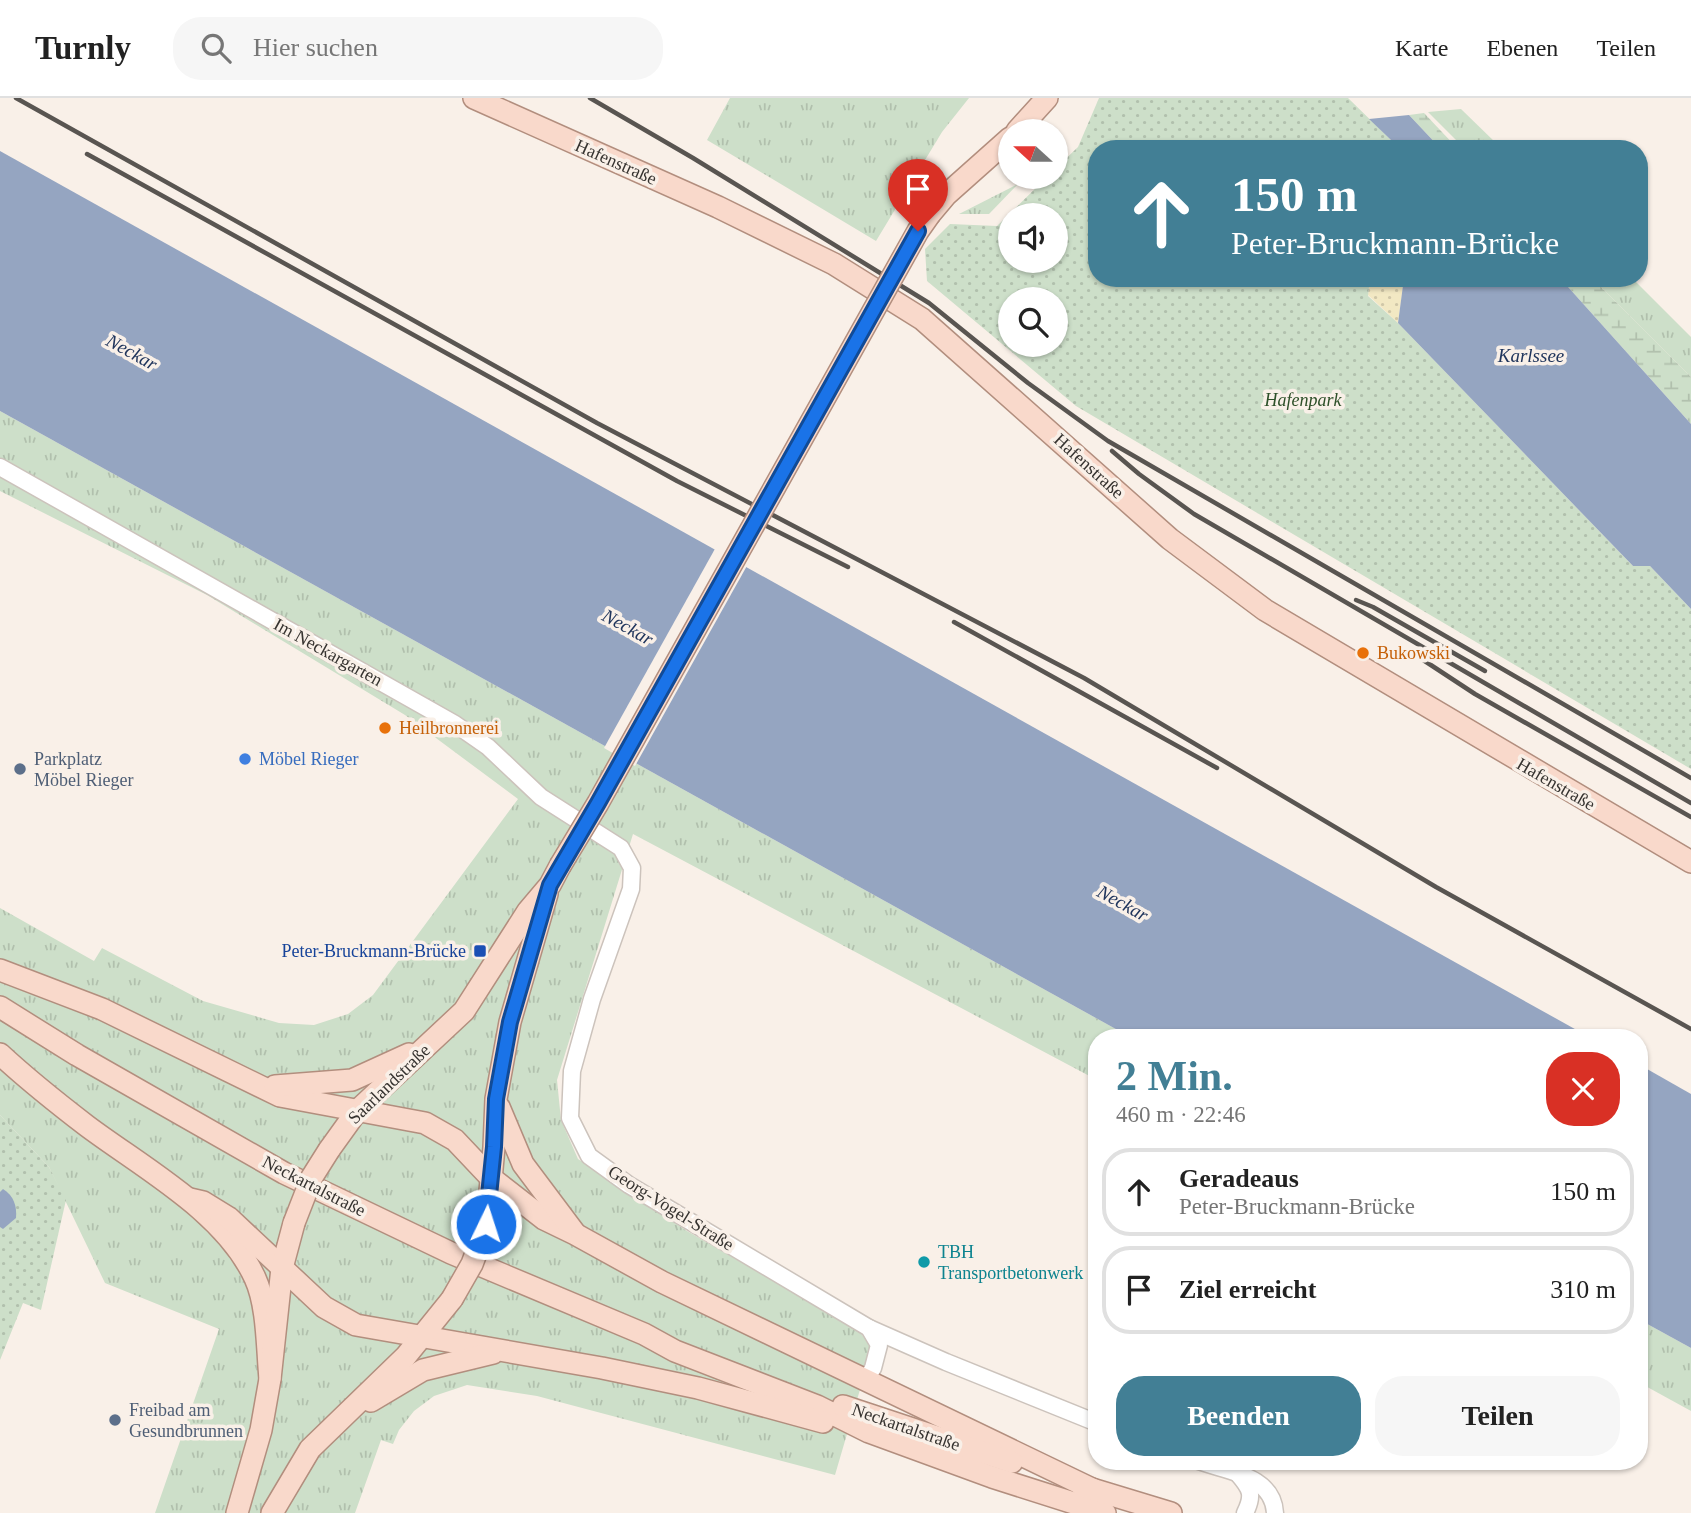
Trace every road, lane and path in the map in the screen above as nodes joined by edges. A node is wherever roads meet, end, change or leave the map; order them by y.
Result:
1 (474, 98) edge
2 (1047, 98) edge
3 (1028, 119) edge
4 (998, 149) edge
5 (0, 467) edge
6 (1691, 862) edge
7 (632, 868) joint
8 (555, 876) junction
9 (0, 970) edge
10 (0, 1007) edge
11 (432, 1042) junction
12 (0, 1054) edge
13 (261, 1086) junction
14 (496, 1099) junction
15 (357, 1111) junction
16 (490, 1177) junction
17 (190, 1199) junction
18 (575, 1234) junction
19 (282, 1268) junction
20 (869, 1328) junction
21 (644, 1334) junction
22 (422, 1337) junction
23 (505, 1350) junction
24 (270, 1379) junction
25 (866, 1380) junction
26 (1088, 1419) edge
27 (339, 1420) junction
28 (869, 1432) junction
29 (1226, 1470) edge
30 (1238, 1474) junction
31 (1094, 1490) junction
32 (237, 1513) edge
33 (272, 1513) edge
34 (1103, 1513) edge
35 (1171, 1513) edge
36 (1245, 1513) edge
37 (1275, 1513) edge

1 - 6 main road, Hafenstraße
2 - 3 main road
4 - 8 main road, bridge
5 - 7 street, Im Neckargarten
7 - 20 street, Georg-Vogel-Straße
8 - 11 main road, Saarlandstraße
8 - 14 main road
9 - 13 main road
10 - 21 main road, Neckartalstraße
11 - 13 main road
11 - 15 main road, Saarlandstraße
12 - 17 main road
13 - 15 main road
14 - 16 main road
14 - 18 main road
15 - 16 main road
15 - 19 main road, Saarlandstraße, bridge
16 - 18 main road
16 - 22 main road, bridge
17 - 19 main road
17 - 24 main road
18 - 25 main road
19 - 22 main road
19 - 24 main road, Saarlandstraße
20 - 25 street
20 - 26 street, Georg-Vogel-Straße
21 - 28 main road, Neckartalstraße
21 - 31 main road, Neckartalstraße
22 - 23 main road
22 - 27 main road
23 - 27 main road
23 - 28 main road
24 - 32 main road, Saarlandstraße
25 - 31 main road
27 - 33 main road
28 - 34 main road, Neckartalstraße
29 - 30 street
30 - 36 street
30 - 37 street
31 - 35 main road, Neckartalstraße

